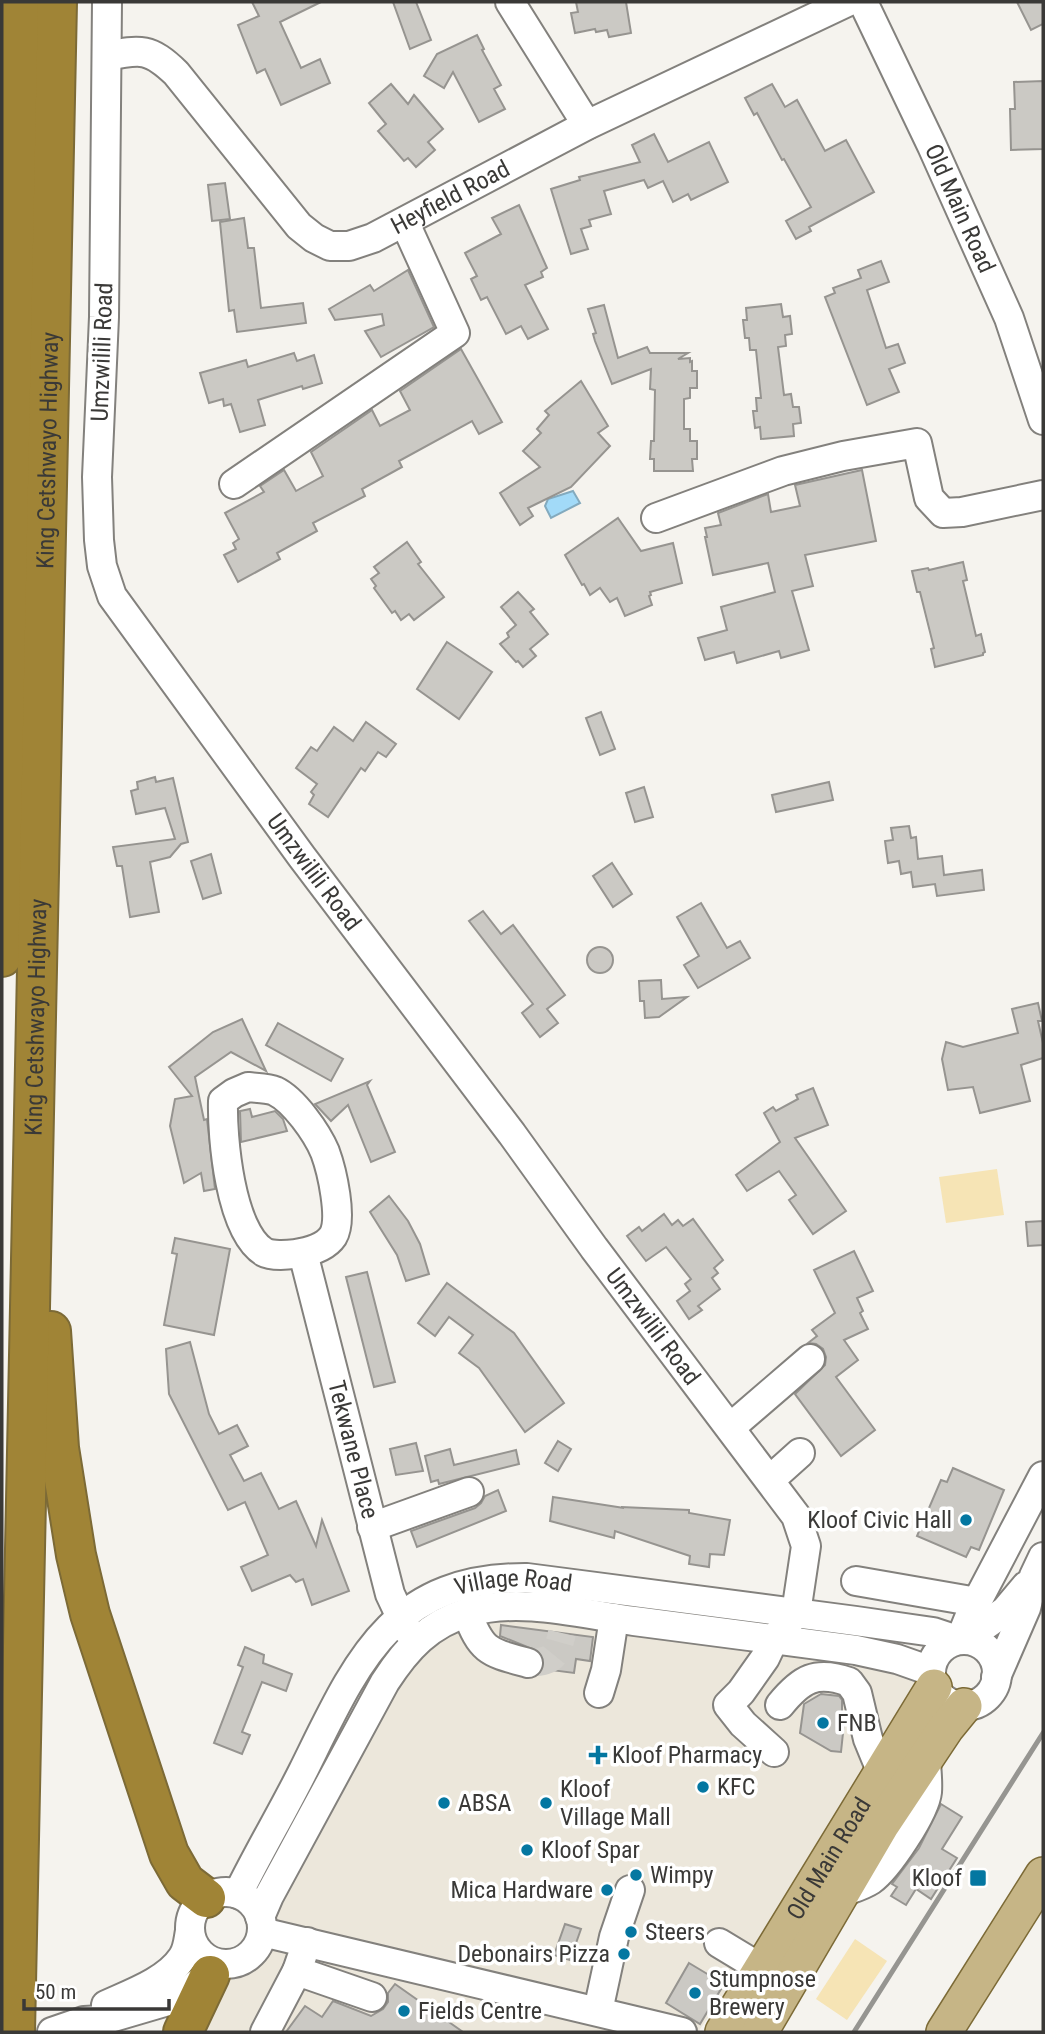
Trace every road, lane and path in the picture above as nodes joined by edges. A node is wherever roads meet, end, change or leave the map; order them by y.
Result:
1 (21, 2) edge
2 (57, 2) edge
3 (107, 2) edge
4 (510, 2) edge
5 (847, 2) edge
6 (863, 2) edge
7 (107, 56) junction
8 (587, 125) junction
9 (405, 223) junction
10 (1043, 420) edge
11 (234, 484) dead end
12 (1043, 495) edge
13 (656, 518) dead end
14 (2, 957) edge
15 (34, 1074) junction
16 (303, 1253) junction
17 (810, 1359) dead end
18 (731, 1427) junction
19 (800, 1453) dead end
20 (1043, 1476) edge
21 (771, 1479) junction
22 (469, 1492) dead end
23 (372, 1527) junction
24 (1039, 1566) edge
25 (856, 1581) dead end
26 (977, 1602) junction
27 (467, 1613) junction
28 (796, 1613) junction
29 (400, 1616) junction
30 (614, 1618) junction
31 (774, 1639) junction
32 (963, 1640) junction
33 (414, 1642) junction
34 (528, 1663) tunnel mouth
35 (996, 1677) junction
36 (932, 1679) junction
37 (598, 1693) dead end
38 (780, 1705) dead end
39 (964, 1706) junction
40 (774, 1752) dead end
41 (882, 1773) junction
42 (1043, 1875) edge
43 (630, 1890) dead end
44 (211, 1908) junction
45 (261, 1925) junction
46 (307, 1942) junction
47 (719, 1943) dead end
48 (762, 1969) junction
49 (214, 1970) junction
50 (297, 1971) junction
51 (372, 1997) dead end
52 (598, 2011) junction
53 (84, 2021) junction
54 (15, 2032) edge
55 (52, 2032) edge
56 (183, 2032) edge
57 (265, 2032) edge
58 (682, 2032) edge
59 (723, 2032) edge
60 (760, 2032) edge
61 (944, 2032) edge

1 - 14 highway, King Cetshwayo Highway
2 - 15 highway, King Cetshwayo Highway
3 - 7 street, Umzwilili Road
4 - 8 street
5 - 8 street, Heyfield Road
6 - 10 street, Old Main Road
7 - 9 street, Heyfield Road
7 - 18 street, Umzwilili Road
8 - 9 street, Heyfield Road
9 - 11 street
12 - 13 street
15 - 44 highway
15 - 54 highway, King Cetshwayo Highway
16 - 16 street
16 - 23 street, Tekwane Place
17 - 18 street
18 - 21 street, Umzwilili Road
19 - 21 street
20 - 26 street
21 - 28 street, Umzwilili Road
22 - 23 street
23 - 29 street, Tekwane Place
24 - 32 street
24 - 35 street
25 - 26 street
26 - 32 street
27 - 30 street, Village Road
27 - 33 street, Village Road
27 - 34 street
28 - 29 street, Village Road
28 - 31 street
28 - 32 street, Village Road
29 - 33 street, Tekwane Place
29 - 44 street, Village Road
30 - 31 street, Village Road
30 - 37 street
31 - 36 street, Village Road
31 - 40 street
32 - 35 street
32 - 36 street
33 - 45 street, Village Road
35 - 39 street
36 - 39 street
36 - 41 main road, Old Main Road
38 - 41 street
39 - 60 main road, Old Main Road
41 - 48 main road, Old Main Road
42 - 61 main road
43 - 52 street
44 - 45 street
44 - 49 street
44 - 53 street, Village Road
45 - 46 street
45 - 49 street, Village Road
46 - 50 street
46 - 52 street
47 - 48 street
48 - 59 main road, Old Main Road
49 - 53 street, Village Road
49 - 56 highway
50 - 51 street
50 - 57 street
52 - 58 street
53 - 55 street, Village Road

